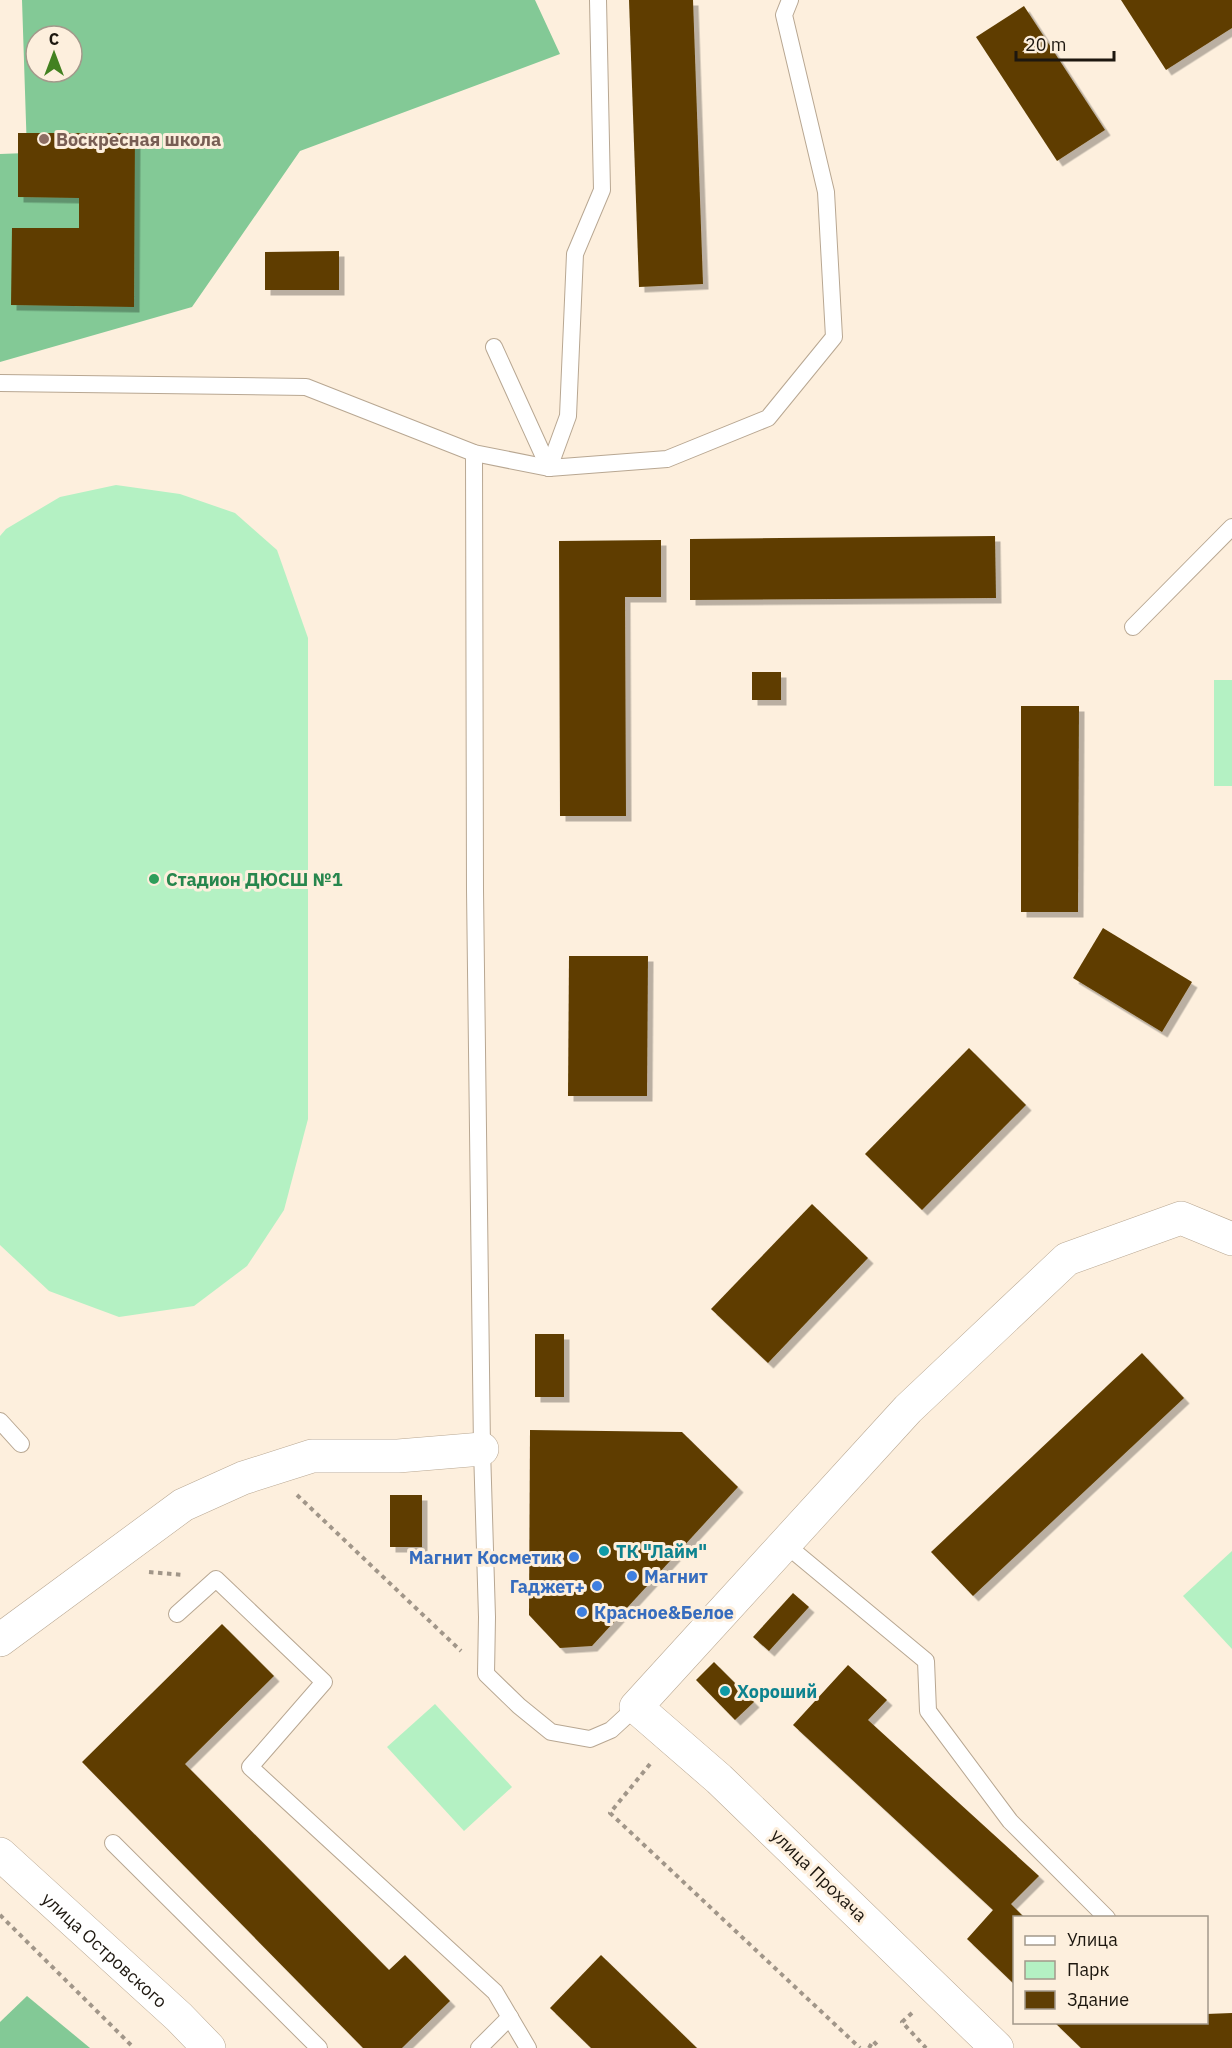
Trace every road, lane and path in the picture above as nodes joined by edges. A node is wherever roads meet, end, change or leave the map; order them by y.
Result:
1 (598, 0) edge
2 (790, 0) edge
3 (494, 347) dead end
4 (0, 383) edge
5 (474, 453) junction
6 (549, 468) junction
7 (1232, 527) edge
8 (1133, 627) dead end
9 (1232, 1239) edge
10 (0, 1421) edge
11 (21, 1444) dead end
12 (482, 1449) junction
13 (269, 1469) junction
14 (785, 1544) junction
15 (145, 1571) dead end
16 (216, 1579) junction
17 (177, 1614) dead end
18 (0, 1640) edge
19 (486, 1674) junction
20 (636, 1707) junction
21 (671, 1739) junction
22 (113, 1843) dead end
23 (0, 1854) edge
24 (0, 1915) edge
25 (1106, 1916) edge
26 (510, 2018) junction
27 (902, 2022) dead end
28 (134, 2048) edge
29 (209, 2048) edge
30 (318, 2048) edge
31 (479, 2048) edge
32 (528, 2048) edge
33 (860, 2048) edge
34 (869, 2048) edge
35 (880, 2048) edge
36 (926, 2048) edge
37 (997, 2048) edge

1 - 6 lane
2 - 6 lane
3 - 6 lane
4 - 5 lane
5 - 6 lane
5 - 12 lane
7 - 8 lane
9 - 14 street
10 - 11 lane
12 - 13 street
12 - 19 lane
13 - 18 street
13 - 19 path
14 - 20 street
14 - 25 lane
15 - 16 path
16 - 17 lane
16 - 26 lane
19 - 20 lane
20 - 21 street, улица Прохача
21 - 33 path
21 - 37 street, улица Прохача
22 - 30 lane
23 - 29 street, улица Островского
24 - 28 path
26 - 31 lane
26 - 32 lane
27 - 36 path
34 - 35 path

